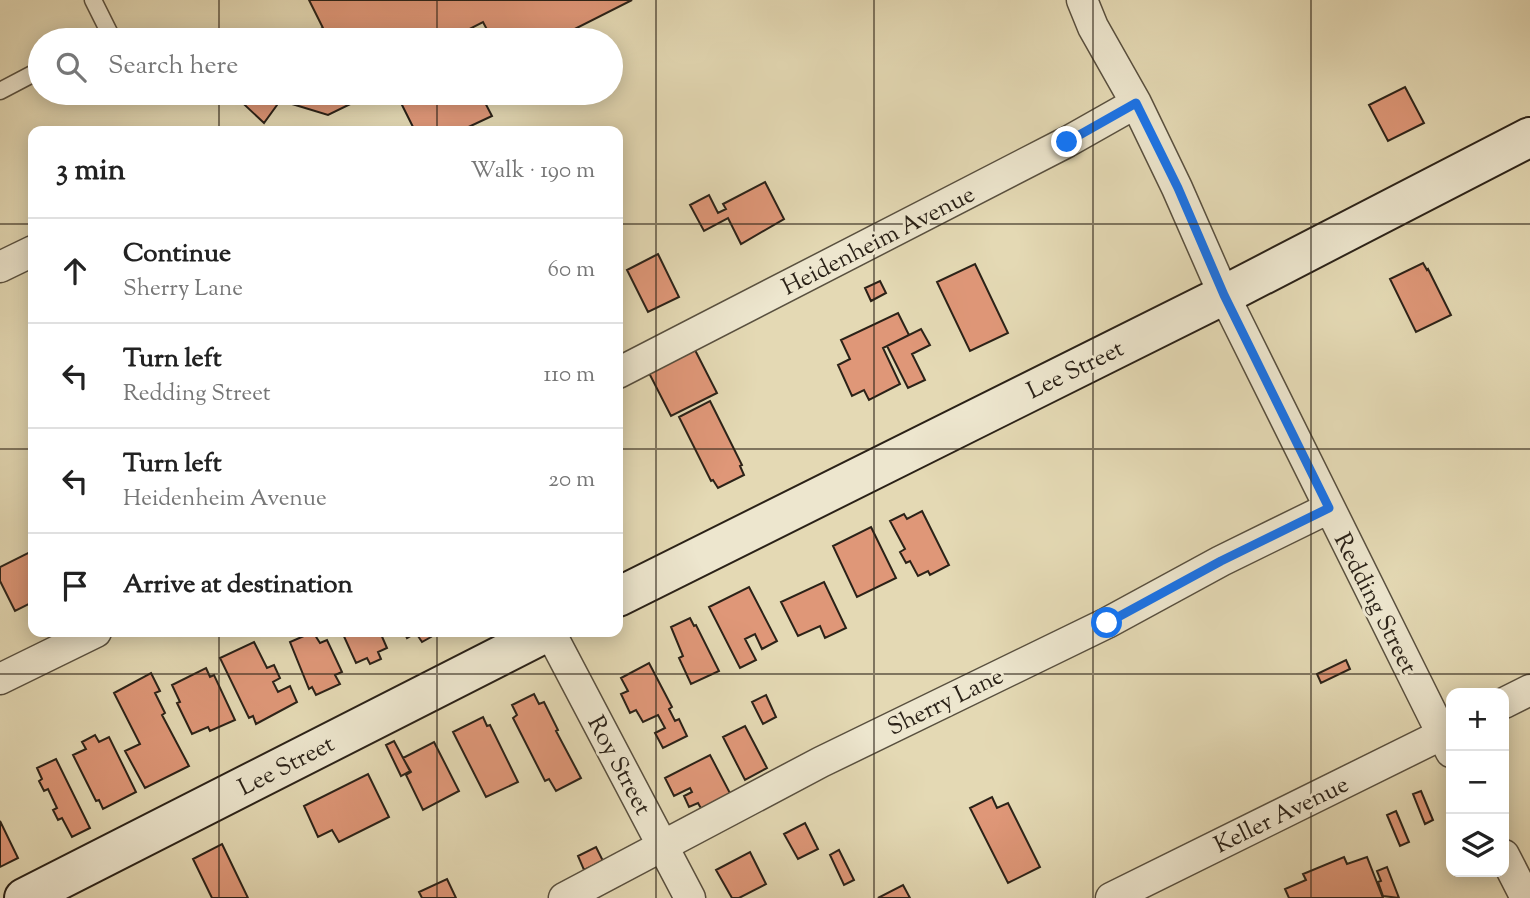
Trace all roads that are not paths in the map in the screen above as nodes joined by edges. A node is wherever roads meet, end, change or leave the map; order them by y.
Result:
1 (93, 0) edge
2 (1082, 0) edge
3 (107, 28) edge
4 (28, 76) edge
5 (0, 91) edge
6 (1136, 103) junction
7 (1530, 137) edge
8 (28, 253) edge
9 (0, 267) edge
10 (1224, 295) junction
11 (623, 370) edge
12 (1329, 508) junction
13 (623, 595) edge
14 (86, 637) edge
15 (539, 637) edge
16 (552, 637) edge
17 (0, 679) edge
18 (1530, 690) edge
19 (1509, 701) edge
20 (1446, 735) edge
21 (1446, 740) edge
22 (663, 847) junction
23 (1509, 865) edge
24 (24, 898) edge
25 (564, 898) edge
26 (690, 898) edge
27 (1111, 898) edge
28 (1526, 898) edge

1 - 3 lane
2 - 6 street, Redding Street
4 - 5 lane
6 - 10 street, Redding Street
6 - 11 street, Heidenheim Avenue
7 - 10 street, Lee Street
8 - 9 street
10 - 12 street, Redding Street
10 - 13 street, Lee Street
12 - 20 street, Redding Street
12 - 22 street, Sherry Lane
14 - 17 street
15 - 24 street, Lee Street
16 - 22 street, Roy Street
18 - 19 street
21 - 27 street, Keller Avenue
22 - 25 street, Sherry Lane
22 - 26 street, Roy Street
23 - 28 street

